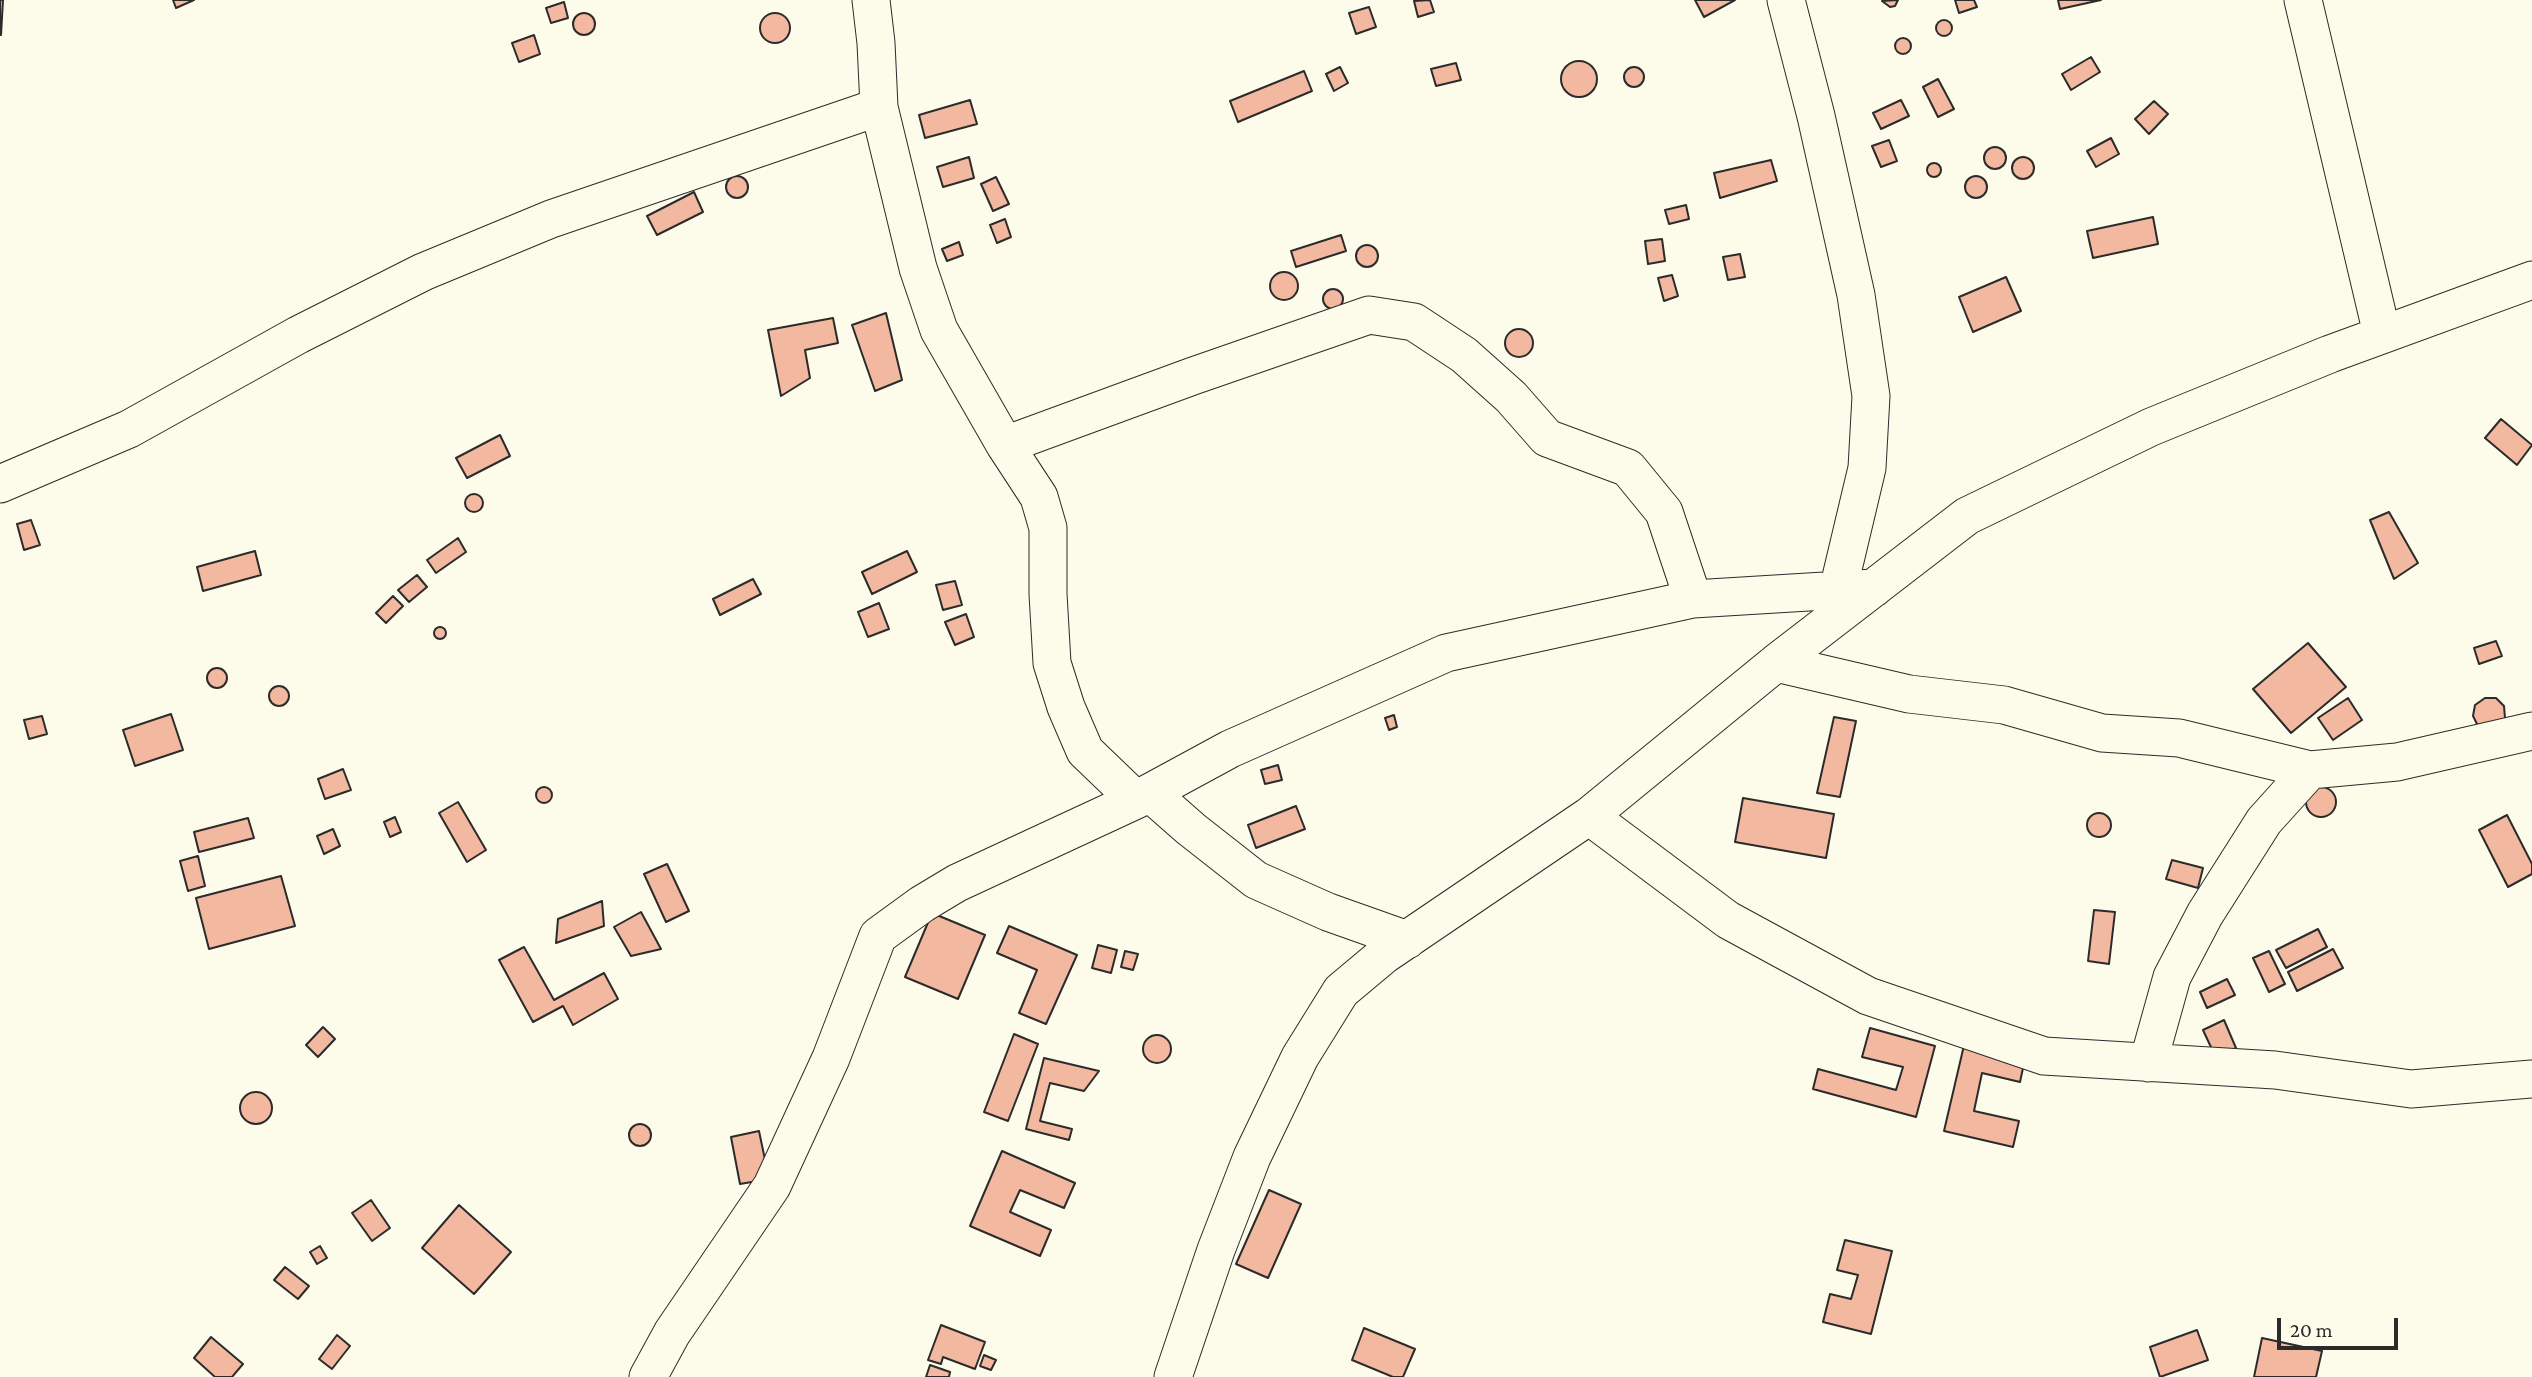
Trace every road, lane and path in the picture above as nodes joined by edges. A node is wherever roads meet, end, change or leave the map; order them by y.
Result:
1 (871, 0) edge
2 (1786, 0) edge
3 (2303, 0) edge
4 (879, 107) junction
5 (2532, 280) edge
6 (2382, 334) junction
7 (1005, 445) junction
8 (0, 484) edge
9 (1856, 589) junction
10 (1693, 599) junction
11 (1776, 663) junction
12 (2532, 731) edge
13 (2310, 770) junction
14 (1143, 796) junction
15 (1589, 816) junction
16 (1407, 940) junction
17 (2148, 1063) junction
18 (2532, 1079) edge
19 (648, 1377) edge
20 (1173, 1377) edge

1 - 4 street
2 - 9 street
3 - 6 street
4 - 7 street
4 - 8 street
5 - 6 street
6 - 9 street
7 - 10 street
7 - 14 street
9 - 10 street
9 - 11 street
10 - 14 street
11 - 13 street
11 - 15 street
12 - 13 street
13 - 17 street
14 - 16 street
14 - 19 street
15 - 16 street
15 - 17 street
16 - 20 street
17 - 18 street

